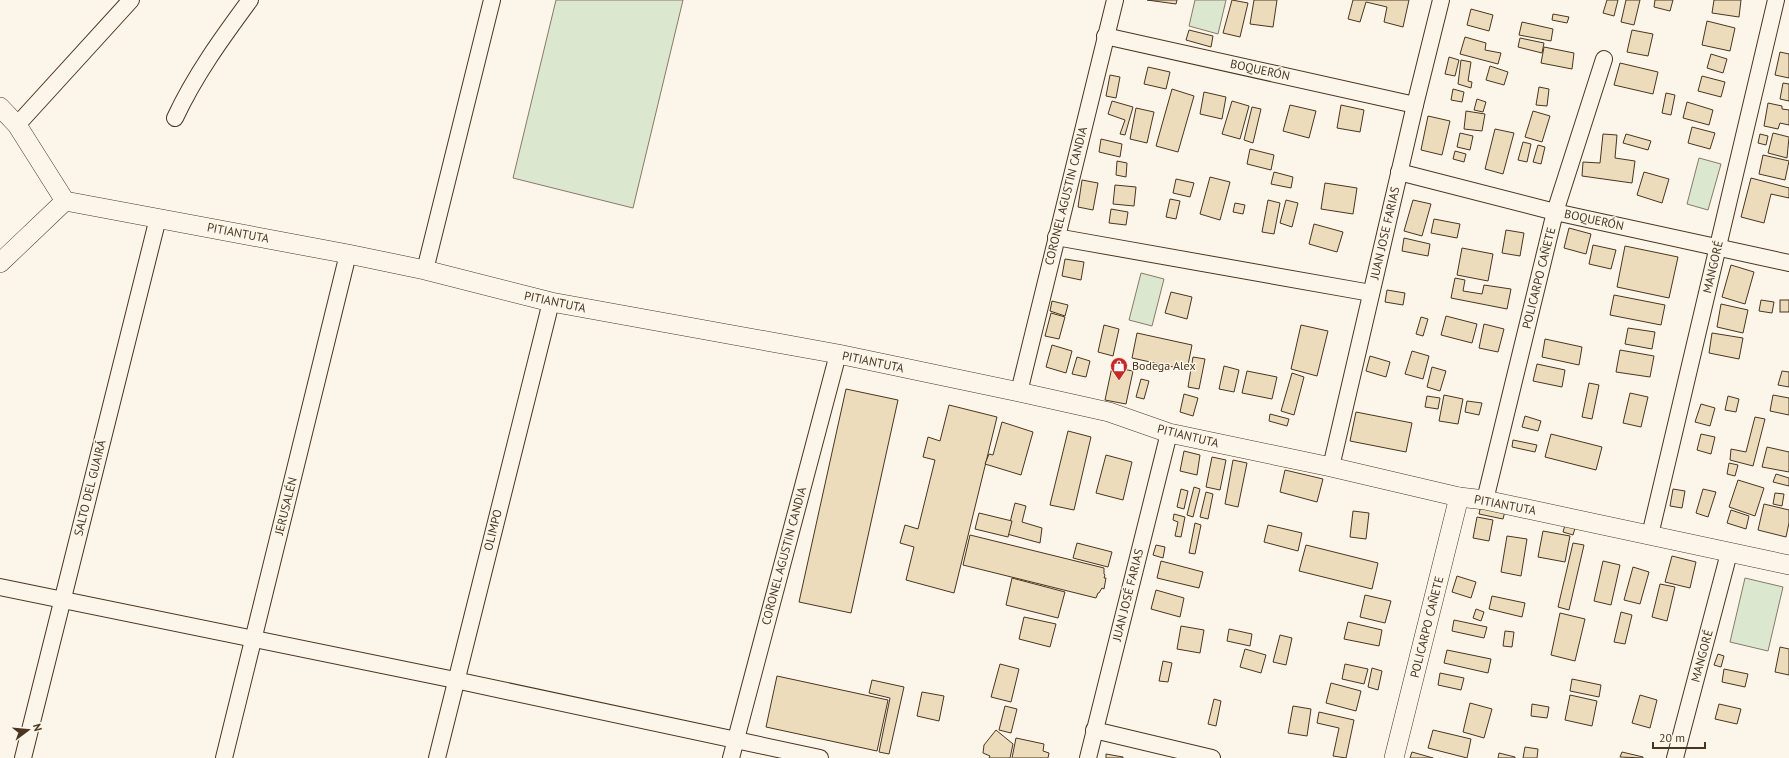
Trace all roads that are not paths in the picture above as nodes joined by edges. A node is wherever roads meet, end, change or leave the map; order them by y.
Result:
1 (131, 0) edge
2 (250, 0) edge
3 (492, 0) edge
4 (1115, 0) edge
5 (1441, 0) edge
6 (1776, 0) edge
7 (1105, 36) junction
8 (1604, 58) dead end
9 (1415, 104) junction
10 (0, 107) edge
11 (175, 118) dead end
12 (17, 125) junction
13 (1399, 172) junction
14 (65, 201) junction
15 (1555, 212) junction
16 (158, 218) junction
17 (1056, 237) junction
18 (1718, 247) junction
19 (348, 254) junction
20 (0, 263) edge
21 (1789, 263) edge
22 (425, 270) junction
23 (1371, 293) junction
24 (551, 302) junction
25 (838, 354) junction
26 (1019, 392) junction
27 (1169, 433) junction
28 (1331, 467) junction
29 (1459, 497) junction
30 (1485, 500) junction
31 (1650, 535) junction
32 (1729, 553) junction
33 (1789, 565) edge
34 (0, 587) edge
35 (62, 600) junction
36 (253, 640) junction
37 (455, 680) junction
38 (1094, 730) junction
39 (736, 740) junction
40 (22, 758) edge
41 (224, 758) edge
42 (437, 758) edge
43 (731, 758) edge
44 (820, 758) edge
45 (1088, 758) edge
46 (1212, 758) edge
47 (1394, 758) edge
48 (1675, 758) edge

1 - 12 street
2 - 11 street
3 - 22 street
4 - 7 street, CORONEL AGUSTIN CANDIA
5 - 9 street, JUAN JOSE FARIAS
6 - 18 street, MANGORÉ
7 - 9 street, BOQUERÓN
7 - 17 street, CORONEL AGUSTIN CANDIA
8 - 15 street, POLICARPO CAÑETE
9 - 13 street, JUAN JOSE FARIAS
10 - 12 street
12 - 14 street
13 - 15 street, BOQUERÓN
13 - 23 street, JUAN JOSE FARIAS
14 - 16 street, PITIANTUTA
14 - 20 street
15 - 18 street, BOQUERÓN
15 - 30 street, POLICARPO CAÑETE
16 - 19 street, PITIANTUTA
16 - 35 street, SALTO DEL GUAIRÁ
17 - 23 street
17 - 26 street, CORONEL AGUSTIN CANDIA
18 - 21 street, BOQUERÓN
18 - 31 street, MANGORÉ
19 - 22 street, PITIANTUTA
19 - 36 street, JERUSALÉN
22 - 24 street, PITIANTUTA
23 - 28 street, JUAN JOSE FARIAS
24 - 25 street, PITIANTUTA
24 - 37 street, OLIMPO
25 - 26 street, PITIANTUTA
25 - 39 street, CORONEL AGUSTIN CANDIA
26 - 27 street, PITIANTUTA
27 - 28 street, PITIANTUTA
27 - 38 street, JUAN JOSÉ FARIAS
28 - 29 street, PITIANTUTA
29 - 30 street, PITIANTUTA
29 - 47 street, POLICARPO CAÑETE
30 - 31 street, PITIANTUTA
31 - 32 street, PITIANTUTA
32 - 33 street, PITIANTUTA
32 - 48 street, MANGORÉ
34 - 35 street
35 - 36 street
35 - 40 street, SALTO DEL GUAIRÁ
36 - 37 street
36 - 41 street, JERUSALÉN
37 - 39 street
37 - 42 street, OLIMPO
38 - 45 street, JUAN JOSÉ FARIAS
38 - 46 street
39 - 43 street, CORONEL AGUSTIN CANDIA
39 - 44 street

